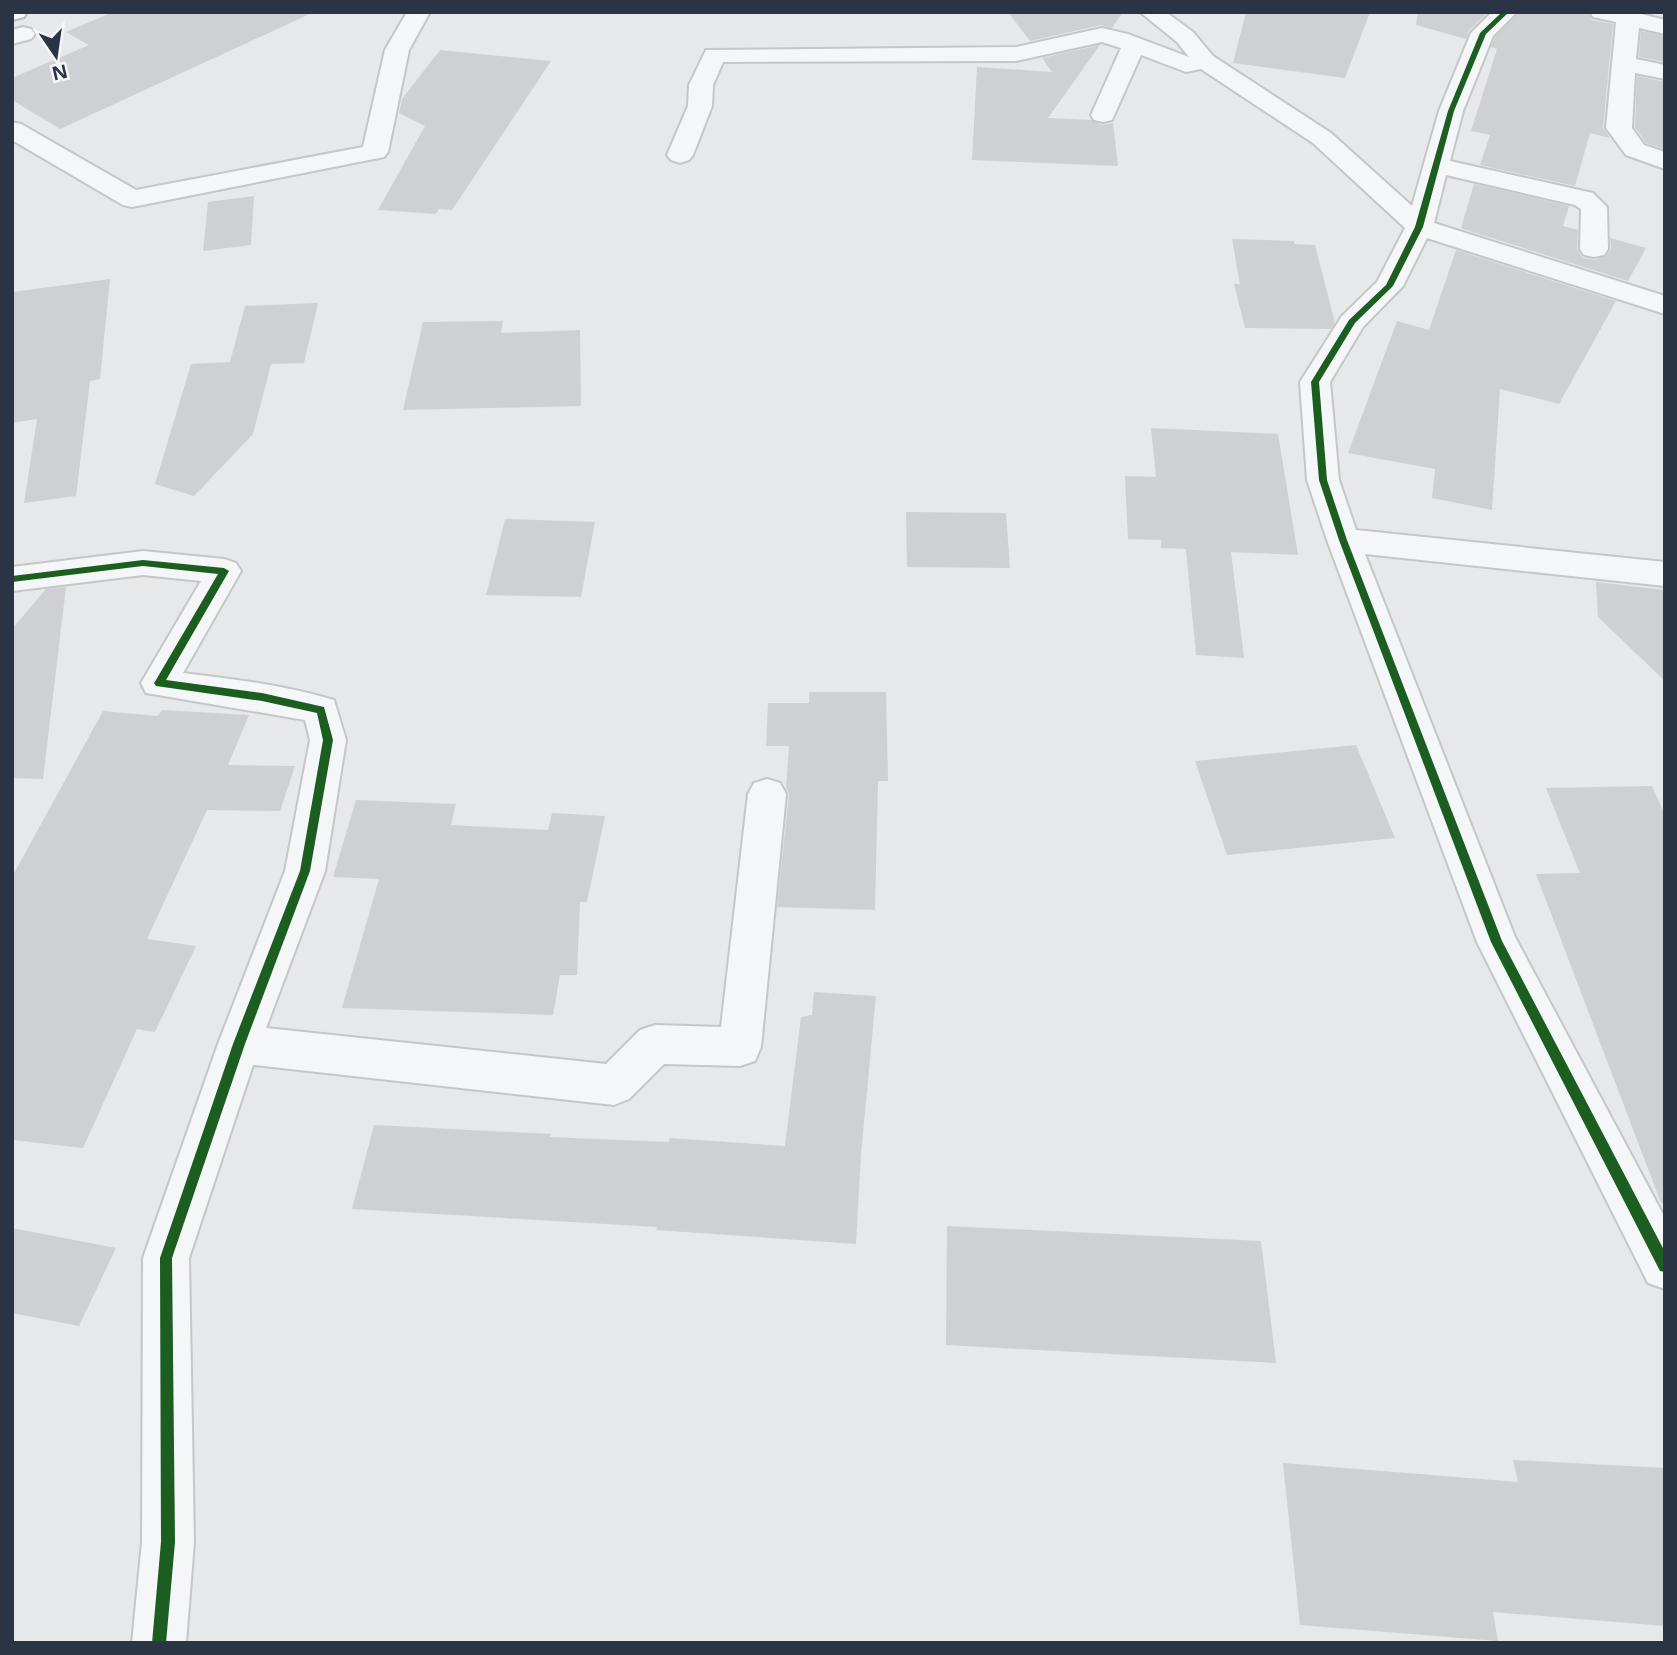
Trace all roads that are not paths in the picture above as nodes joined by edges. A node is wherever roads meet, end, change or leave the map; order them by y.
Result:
1 (419, 12) edge
2 (1151, 12) edge
3 (1506, 12) edge
4 (1601, 12) edge
5 (1628, 18) junction
6 (1665, 27) edge
7 (1134, 44) junction
8 (1205, 61) junction
9 (1624, 64) junction
10 (1665, 72) edge
11 (1102, 115) dead end
12 (12, 129) edge
13 (680, 155) dead end
14 (1665, 161) edge
15 (1436, 165) junction
16 (1419, 227) junction
17 (1594, 249) dead end
18 (1665, 305) edge
19 (1343, 540) junction
20 (1665, 574) edge
21 (12, 579) edge
22 (767, 794) dead end
23 (239, 1044) junction
24 (1665, 1266) edge
25 (159, 1643) edge

1 - 12 street
2 - 8 street
3 - 15 street
4 - 5 street
5 - 6 street
5 - 9 street
7 - 8 street
7 - 11 street
7 - 13 street
8 - 16 street
9 - 10 street
9 - 14 street
15 - 16 street
15 - 17 street
16 - 18 street
16 - 19 street
19 - 20 street
19 - 24 street
21 - 23 street
22 - 23 street
23 - 25 street

